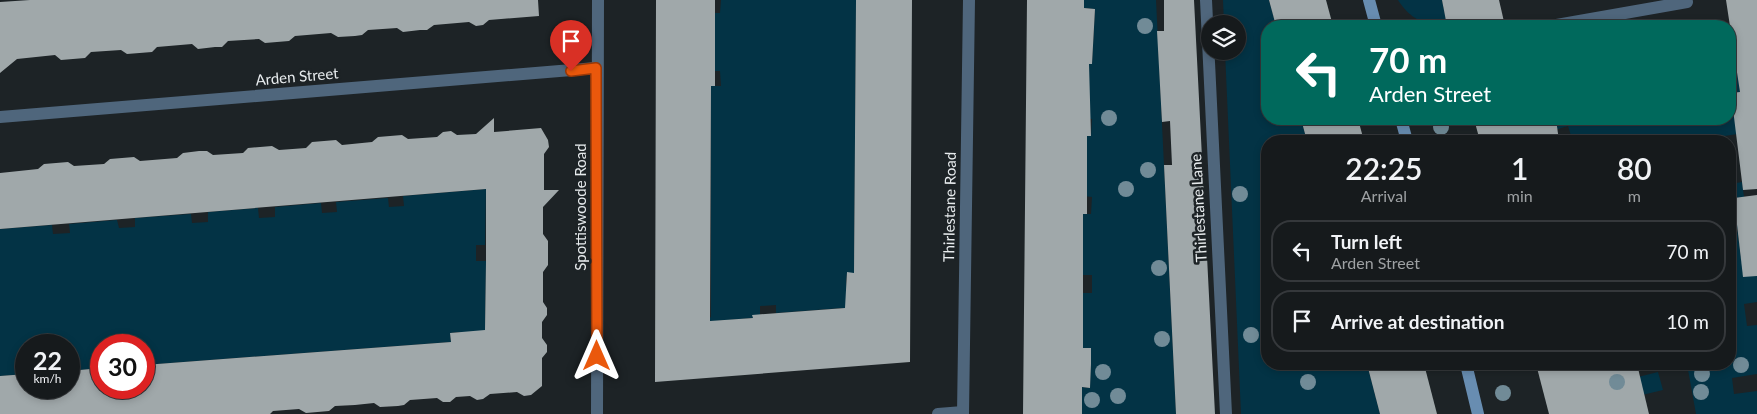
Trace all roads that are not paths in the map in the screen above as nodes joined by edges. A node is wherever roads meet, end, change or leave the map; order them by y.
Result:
1 (598, 0) edge
2 (968, 0) edge
3 (1206, 0) edge
4 (1369, 0) edge
5 (1687, 2) dead end
6 (1374, 20) edge
7 (1585, 20) edge
8 (596, 68) junction
9 (0, 117) edge
10 (1467, 370) edge
11 (963, 413) edge
12 (598, 414) edge
13 (938, 414) edge
14 (1226, 414) edge
15 (1478, 414) edge

1 - 8 street, Spottiswoode Road
2 - 11 street, Thirlestane Road
3 - 14 street, Thirlestane Lane
4 - 6 street
5 - 7 street
8 - 9 street, Arden Street
8 - 12 street, Spottiswoode Road
10 - 15 street
11 - 13 street

